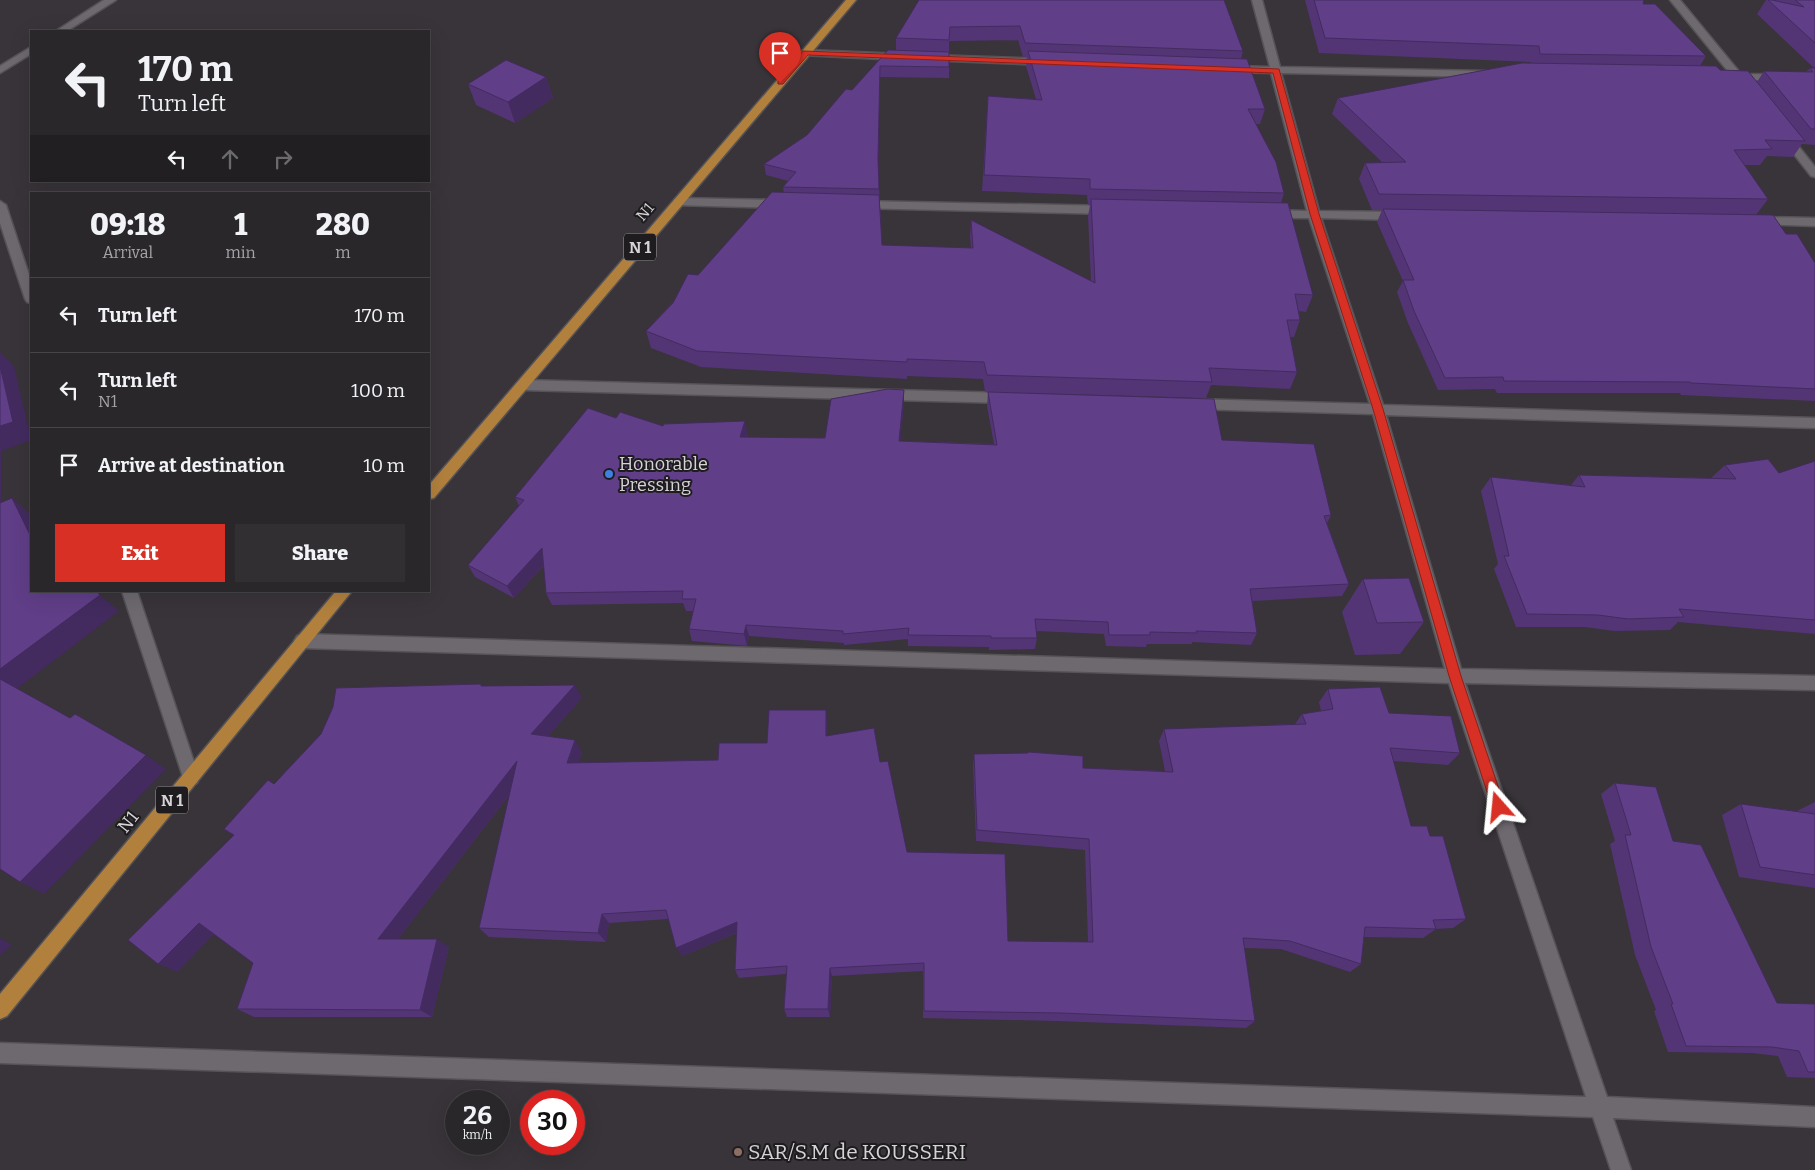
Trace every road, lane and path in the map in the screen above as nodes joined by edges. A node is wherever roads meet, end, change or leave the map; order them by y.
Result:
1 (110, 0) edge
2 (851, 0) edge
3 (1257, 0) edge
4 (1675, 0) edge
5 (63, 30) edge
6 (30, 51) edge
7 (806, 53) junction
8 (1061, 62) edge
9 (1218, 68) edge
10 (0, 70) edge
11 (1276, 71) junction
12 (1493, 74) edge
13 (1719, 77) edge
14 (1738, 78) junction
15 (1815, 78) edge
16 (1750, 92) edge
17 (1780, 129) edge
18 (1815, 174) edge
19 (679, 202) junction
20 (798, 204) edge
21 (0, 205) edge
22 (848, 205) edge
23 (1126, 211) edge
24 (1255, 213) edge
25 (1314, 214) junction
26 (1412, 216) edge
27 (1746, 221) edge
28 (1815, 222) edge
29 (30, 296) edge
30 (523, 384) junction
31 (1020, 399) edge
32 (1179, 403) edge
33 (1378, 409) junction
34 (1815, 423) edge
35 (430, 493) edge
36 (129, 592) edge
37 (344, 592) edge
38 (302, 642) junction
39 (1455, 676) junction
40 (1815, 683) edge
41 (191, 777) junction
42 (0, 1009) edge
43 (0, 1053) edge
44 (1598, 1107) junction
45 (1815, 1117) edge
46 (1621, 1170) edge

1 - 5 street
2 - 7 highway, N1 / N 1
3 - 11 street
4 - 14 street
6 - 10 street
7 - 8 street
7 - 19 highway, N1 / N 1
9 - 11 street
11 - 12 street
11 - 25 street
13 - 14 street
14 - 15 street
14 - 16 street
17 - 18 street
19 - 20 street
19 - 30 highway, N1 / N 1
21 - 29 street
22 - 23 street
24 - 25 street
25 - 26 street
25 - 33 street
27 - 28 street
30 - 31 street
30 - 35 highway, N1 / N 1
32 - 33 street
33 - 34 street
33 - 39 street
36 - 41 street
37 - 38 highway, N1 / N 1
38 - 39 street
38 - 41 highway, N1 / N 1
39 - 40 street
39 - 44 street
41 - 42 highway, N1 / N 1
43 - 44 street
44 - 45 street
44 - 46 street

